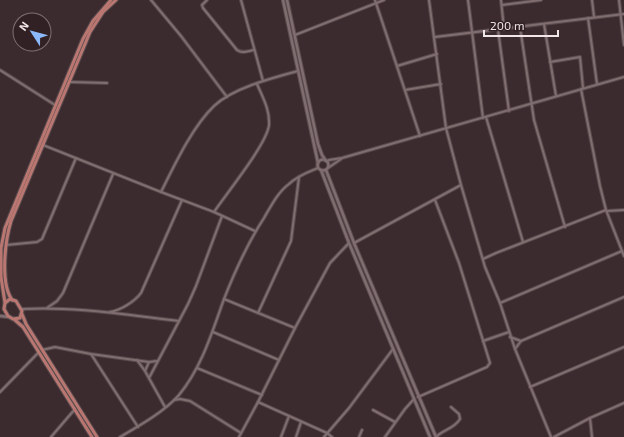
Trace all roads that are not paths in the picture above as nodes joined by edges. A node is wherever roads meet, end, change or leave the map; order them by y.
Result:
1 (116, 0) edge
2 (151, 0) edge
3 (207, 0) edge
4 (241, 0) edge
5 (283, 0) edge
6 (287, 0) edge
7 (384, 0) edge
8 (429, 0) edge
9 (468, 0) edge
10 (501, 0) edge
11 (541, 0) edge
12 (592, 0) edge
13 (619, 0) edge
14 (108, 1) edge
15 (376, 1) edge
16 (502, 5) junction
17 (620, 14) junction
18 (624, 14) edge
19 (594, 17) junction
20 (588, 18) junction
21 (544, 24) junction
22 (520, 27) junction
23 (504, 29) junction
24 (498, 30) junction
25 (472, 32) junction
26 (295, 35) junction
27 (435, 36) junction
28 (624, 44) edge
29 (254, 50) junction
30 (437, 54) junction
31 (550, 62) junction
32 (301, 66) junction
33 (397, 66) junction
34 (297, 67) junction
35 (0, 70) edge
36 (298, 71) junction
37 (624, 77) edge
38 (67, 81) junction
39 (263, 81) junction
40 (107, 83) dead end
41 (257, 83) junction
42 (441, 84) junction
43 (597, 84) junction
44 (582, 89) junction
45 (405, 90) junction
46 (227, 96) junction
47 (556, 96) junction
48 (531, 104) junction
49 (55, 105) junction
50 (509, 110) junction
51 (485, 117) junction
52 (446, 128) junction
53 (420, 136) junction
54 (43, 145) junction
55 (76, 158) junction
56 (342, 158) junction
57 (327, 161) junction
58 (318, 163) junction
59 (318, 168) junction
60 (327, 169) junction
61 (321, 170) junction
62 (113, 173) junction
63 (299, 177) junction
64 (461, 185) junction
65 (161, 192) junction
66 (182, 200) junction
67 (435, 200) junction
68 (624, 210) edge
69 (607, 211) junction
70 (214, 212) junction
71 (222, 216) junction
72 (565, 227) junction
73 (256, 231) junction
74 (523, 242) junction
75 (349, 243) junction
76 (354, 244) junction
77 (5, 245) junction
78 (0, 248) edge
79 (622, 251) junction
80 (624, 256) edge
81 (483, 259) junction
82 (624, 298) edge
83 (224, 299) junction
84 (12, 300) junction
85 (500, 302) junction
86 (5, 303) junction
87 (48, 308) junction
88 (2, 310) edge
89 (22, 311) junction
90 (107, 313) junction
91 (258, 313) junction
92 (0, 316) edge
93 (11, 318) junction
94 (179, 321) junction
95 (295, 328) junction
96 (213, 332) junction
97 (508, 332) junction
98 (510, 337) junction
99 (483, 341) junction
100 (521, 341) junction
101 (624, 347) edge
102 (393, 349) junction
103 (515, 349) junction
104 (41, 351) junction
105 (91, 354) junction
106 (136, 360) junction
107 (279, 360) junction
108 (157, 361) junction
109 (149, 362) junction
110 (197, 368) junction
111 (145, 371) junction
112 (149, 378) junction
113 (530, 387) junction
114 (0, 392) edge
115 (262, 395) junction
116 (418, 397) junction
117 (414, 399) junction
118 (173, 400) junction
119 (258, 402) junction
120 (624, 402) edge
121 (164, 407) junction
122 (451, 408) dead end
123 (75, 409) junction
124 (373, 410) dead end
125 (289, 416) junction
126 (590, 418) junction
127 (301, 422) junction
128 (395, 422) junction
129 (138, 427) junction
130 (362, 430) dead end
131 (241, 433) junction
132 (327, 433) junction
133 (51, 437) edge
134 (92, 437) edge
135 (96, 437) edge
136 (120, 437) edge
137 (239, 437) edge
138 (281, 437) edge
139 (296, 437) edge
140 (324, 437) edge
141 (332, 437) edge
142 (359, 437) edge
143 (384, 437) edge
144 (430, 437) edge
145 (435, 437) edge
146 (551, 437) edge
147 (554, 437) edge
148 (592, 437) edge

1 - 38 main road
2 - 46 street
3 - 29 street
4 - 29 street
5 - 34 main road
6 - 26 main road
7 - 15 street
8 - 27 street
9 - 25 street
10 - 16 street
11 - 16 street
12 - 19 street
13 - 17 street
14 - 38 main road
15 - 26 street
15 - 33 street
16 - 23 street
17 - 18 street
17 - 19 street
17 - 28 street
19 - 20 street
20 - 21 street
20 - 43 street
21 - 22 street
21 - 31 street
22 - 23 street
22 - 48 street
23 - 24 street
24 - 25 street
24 - 50 street
25 - 27 street
25 - 51 street
26 - 32 main road
27 - 30 street
29 - 39 street
30 - 33 street
30 - 42 street
31 - 44 street
31 - 47 street
32 - 34 main road
32 - 57 main road
33 - 45 street
34 - 36 main road
35 - 49 street
36 - 39 street
36 - 58 main road
37 - 43 street
38 - 40 street
38 - 49 main road
38 - 54 main road
39 - 41 street
41 - 46 street
41 - 70 street
42 - 45 street
42 - 52 street
43 - 44 street
44 - 47 street
44 - 69 street
45 - 53 street
46 - 65 street
47 - 48 street
48 - 50 street
48 - 72 street
49 - 78 main road
50 - 51 street
51 - 52 street
51 - 74 street
52 - 53 street
52 - 64 street
53 - 56 street
54 - 55 street
54 - 77 main road
55 - 62 street
55 - 77 street
56 - 57 street
56 - 60 street
57 - 58 main road
57 - 60 main road
58 - 59 main road
59 - 61 main road
59 - 63 street
60 - 61 main road
60 - 76 main road
61 - 75 main road
62 - 65 street
62 - 87 street
63 - 73 street
63 - 91 street
64 - 67 street
64 - 81 street
65 - 66 street
66 - 70 street
66 - 90 street
67 - 76 street
67 - 99 street
68 - 69 street
69 - 72 street
69 - 79 street
70 - 71 street
71 - 73 street
71 - 94 street
72 - 74 street
73 - 83 street
74 - 81 street
75 - 95 street
75 - 102 main road
76 - 116 main road
77 - 84 main road
78 - 86 main road
79 - 80 street
79 - 85 street
81 - 85 street
82 - 100 street
83 - 91 street
83 - 96 street
84 - 86 main road
84 - 89 main road
85 - 97 street
86 - 88 main road
87 - 89 street
87 - 90 street
88 - 93 main road
89 - 93 main road
89 - 104 main road
90 - 94 street
91 - 95 street
92 - 93 main road
93 - 104 main road
94 - 108 street
95 - 107 street
96 - 107 street
96 - 110 street
97 - 98 street
97 - 99 street
98 - 100 street
98 - 103 street
99 - 116 street
100 - 103 street
101 - 113 street
102 - 117 main road
102 - 132 street
103 - 113 street
104 - 105 street
104 - 114 street
104 - 123 main road
104 - 135 main road
105 - 106 street
105 - 129 street
106 - 109 street
106 - 111 street
107 - 115 street
108 - 109 street
108 - 112 street
109 - 111 street
110 - 115 street
110 - 118 street
111 - 112 street
112 - 121 street
113 - 146 street
115 - 119 street
116 - 145 main road
117 - 128 street
117 - 144 main road
118 - 121 street
118 - 131 street
119 - 125 street
119 - 131 street
120 - 126 street
121 - 129 street
122 - 145 street
123 - 133 street
123 - 134 main road
124 - 128 street
125 - 127 street
125 - 138 street
126 - 147 street
126 - 148 street
127 - 132 street
127 - 139 street
128 - 143 street
129 - 136 street
130 - 142 street
131 - 137 street
132 - 140 street
132 - 141 street

